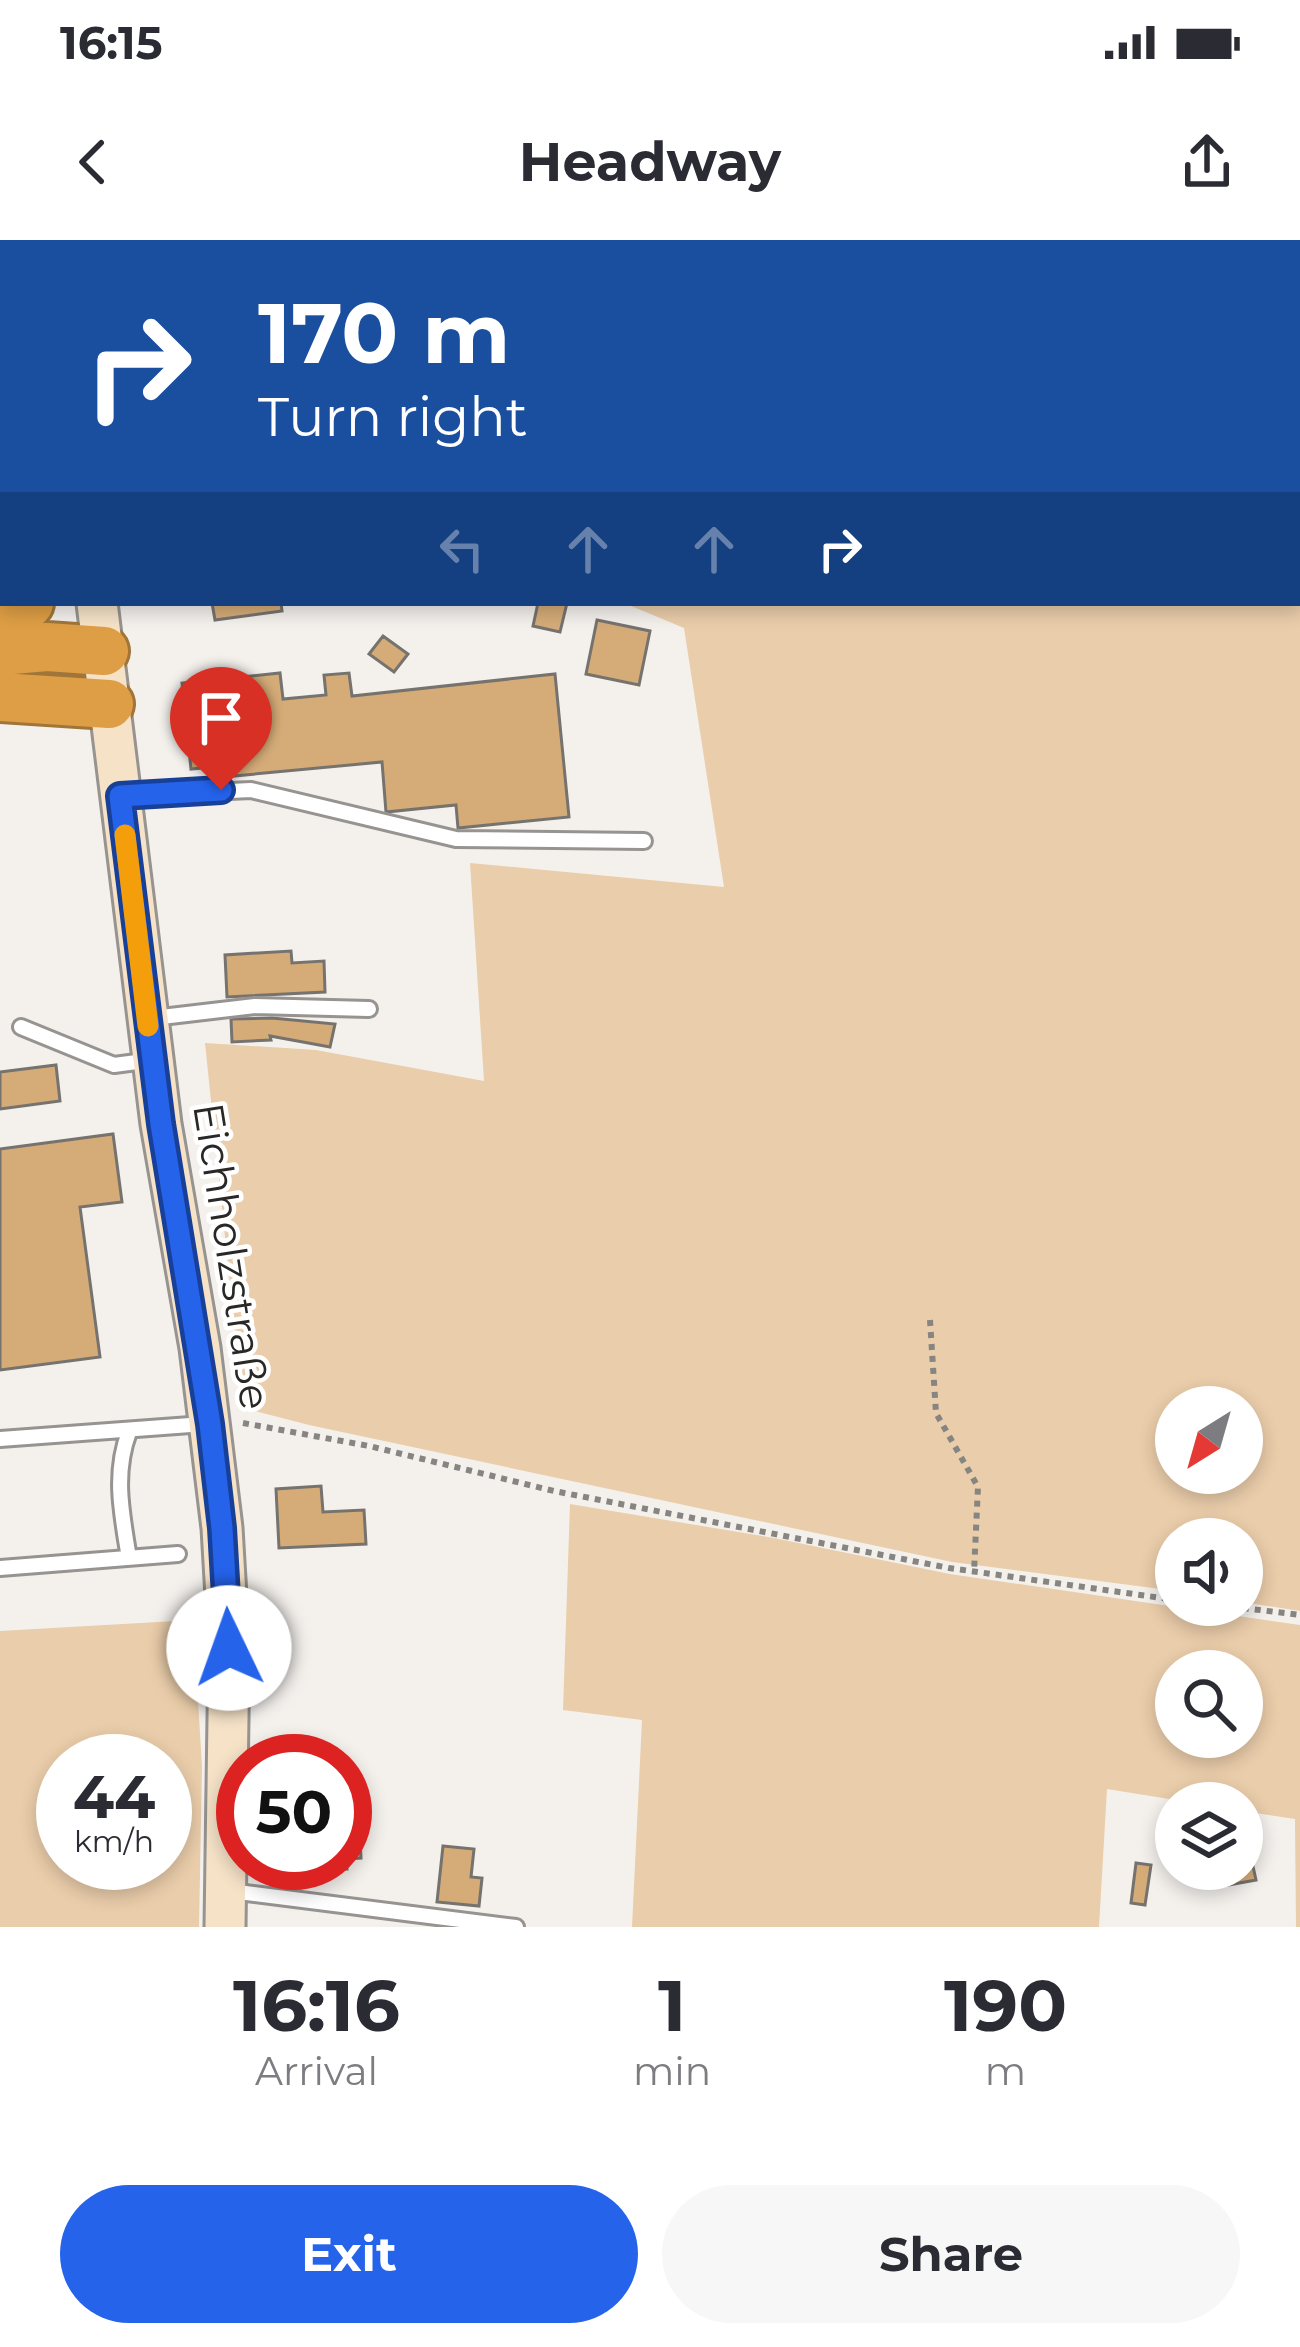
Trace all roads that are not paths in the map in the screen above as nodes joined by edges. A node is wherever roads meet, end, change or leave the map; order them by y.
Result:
1 (26, 606) edge
2 (97, 606) edge
3 (0, 633) edge
4 (0, 651) edge
5 (104, 651) junction
6 (0, 697) edge
7 (109, 704) junction
8 (120, 796) junction
9 (644, 841) dead end
10 (369, 1010) dead end
11 (148, 1019) junction
12 (21, 1027) dead end
13 (153, 1060) junction
14 (210, 1424) junction
15 (129, 1432) junction
16 (0, 1439) edge
17 (178, 1553) dead end
18 (129, 1558) junction
19 (0, 1568) edge
20 (225, 1909) edge
21 (516, 1927) edge

1 - 3 highway
2 - 5 main road, Eichholzstraße
4 - 5 highway
5 - 7 main road, Eichholzstraße
6 - 7 highway
7 - 8 main road, Eichholzstraße
8 - 9 lane
8 - 11 main road, Eichholzstraße
10 - 11 lane
11 - 13 main road, Eichholzstraße
12 - 13 lane
13 - 14 main road, Eichholzstraße
14 - 15 lane
14 - 20 main road, Eichholzstraße
15 - 16 lane
15 - 18 lane
17 - 18 lane
18 - 19 lane
20 - 21 lane

